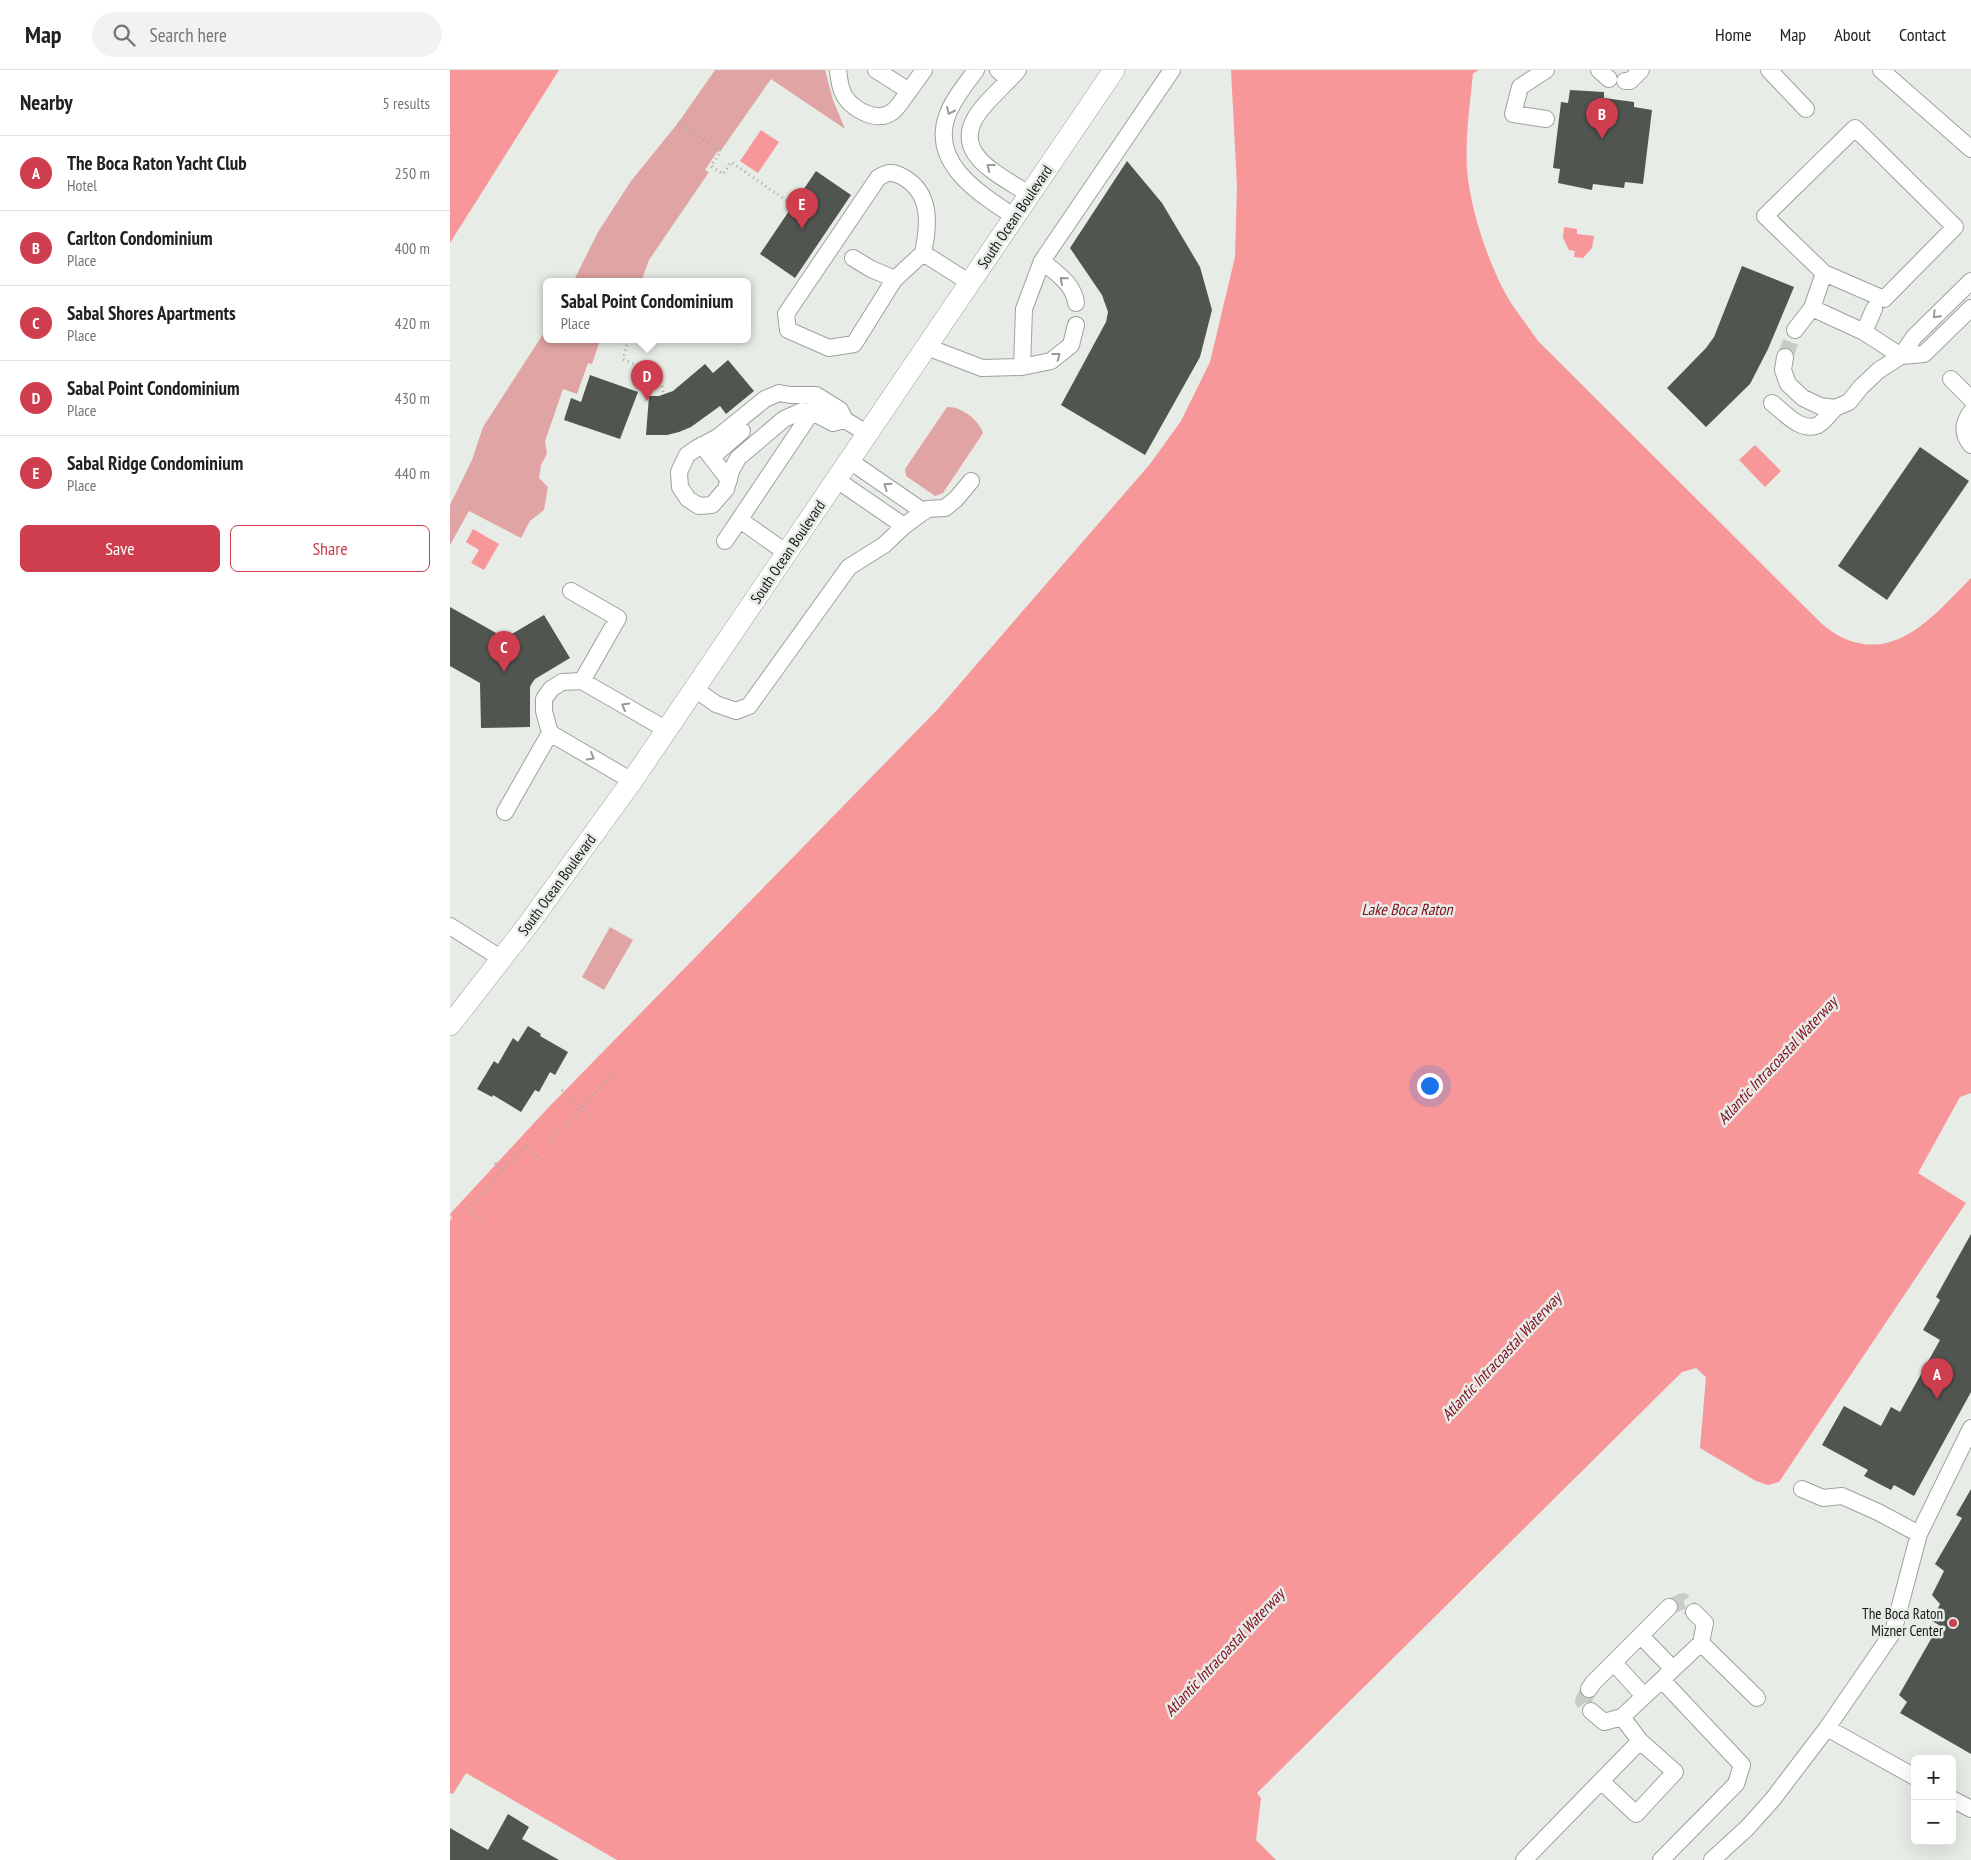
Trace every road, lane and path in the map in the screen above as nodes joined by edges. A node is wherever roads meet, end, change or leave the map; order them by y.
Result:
1 (838, 70) edge
2 (876, 70) edge
3 (924, 70) edge
4 (976, 70) edge
5 (1114, 70) edge
6 (1172, 70) edge
7 (1546, 70) edge
8 (1641, 70) edge
9 (1769, 70) edge
10 (1881, 70) edge
11 (1008, 73) edge
12 (1611, 77) edge
13 (910, 91) junction
14 (1806, 109) dead end
15 (1546, 119) dead end
16 (678, 123) dead end
17 (1971, 149) edge
18 (1030, 195) junction
19 (793, 204) dead end
20 (1015, 217) junction
21 (923, 253) junction
22 (852, 258) dead end
23 (1042, 261) junction
24 (1824, 273) junction
25 (895, 279) junction
26 (1971, 281) edge
27 (970, 283) junction
28 (1076, 303) dead end
29 (1812, 308) junction
30 (1971, 308) edge
31 (1874, 309) dead end
32 (1076, 326) dead end
33 (1794, 330) tunnel mouth
34 (1864, 332) junction
35 (627, 343) edge
36 (927, 347) junction
37 (1901, 356) junction
38 (1785, 357) tunnel mouth
39 (1022, 367) junction
40 (1951, 379) dead end
41 (664, 395) dead end
42 (1971, 400) edge
43 (1772, 403) dead end
44 (812, 407) junction
45 (1836, 408) junction
46 (1971, 412) edge
47 (868, 434) junction
48 (702, 445) junction
49 (1971, 445) edge
50 (725, 450) junction
51 (850, 460) junction
52 (728, 480) junction
53 (837, 480) junction
54 (970, 481) dead end
55 (924, 512) junction
56 (740, 520) junction
57 (904, 526) junction
58 (725, 541) dead end
59 (787, 553) junction
60 (571, 591) dead end
61 (582, 681) junction
62 (695, 689) junction
63 (667, 730) junction
64 (550, 733) junction
65 (632, 782) junction
66 (505, 812) dead end
67 (450, 926) edge
68 (502, 959) junction
69 (450, 1025) edge
70 (615, 1072) dead end
71 (562, 1090) dead end
72 (581, 1108) junction
73 (596, 1122) dead end
74 (548, 1143) dead end
75 (541, 1160) dead end
76 (495, 1163) dead end
77 (503, 1171) junction
78 (482, 1222) dead end
79 (1971, 1428) edge
80 (1802, 1489) dead end
81 (1919, 1534) junction
82 (1669, 1607) dead end
83 (1694, 1612) dead end
84 (1641, 1636) junction
85 (1701, 1643) junction
86 (1614, 1663) junction
87 (1667, 1675) junction
88 (1589, 1689) dead end
89 (1644, 1696) junction
90 (1757, 1698) dead end
91 (1591, 1711) dead end
92 (1622, 1717) junction
93 (1827, 1728) junction
94 (1640, 1741) junction
95 (1911, 1776) edge
96 (1601, 1781) junction
97 (1955, 1800) edge
98 (1971, 1809) edge
99 (1524, 1860) edge
100 (1661, 1860) edge
101 (1712, 1860) edge

1 - 13 street
2 - 13 street
3 - 13 street
4 -> 20 street
5 - 18 main road, South Ocean Boulevard
6 - 23 street
7 - 15 street
8 - 12 street
9 - 14 street
10 - 17 street
18 -> 11 street
16 - 19 path
18 - 20 main road, South Ocean Boulevard
20 - 27 main road, South Ocean Boulevard
21 - 25 street
21 - 25 street
21 - 27 street
22 - 25 street
28 -> 23 street
23 - 39 street
24 - 24 street
24 - 29 street
26 -> 37 street
27 - 36 main road, South Ocean Boulevard
29 - 33 street
29 - 34 street
30 - 37 street
31 - 34 street
39 -> 32 street
34 - 37 street
35 - 41 path
36 - 39 street
36 - 47 main road, South Ocean Boulevard
37 - 45 street
38 - 45 street
40 - 42 street
43 - 45 street
44 - 47 street
44 - 50 street
44 - 50 street
44 - 56 street
46 - 49 street
47 - 51 main road, South Ocean Boulevard
48 - 50 street
48 - 52 street
48 - 52 street
50 - 52 street
51 - 53 main road, South Ocean Boulevard
55 -> 51 street
53 - 57 street
53 - 59 main road, South Ocean Boulevard
54 - 55 street
55 - 57 street
56 - 58 street
56 - 59 street
57 - 62 street
59 - 62 main road, South Ocean Boulevard
60 - 61 street
63 -> 61 street
61 - 64 street
62 - 63 main road, South Ocean Boulevard
63 - 65 main road, South Ocean Boulevard
64 -> 65 street
64 - 66 street
65 - 68 main road, South Ocean Boulevard
67 - 68 street
68 - 69 main road, South Ocean Boulevard
70 - 72 path
71 - 72 path
72 - 73 path
72 - 74 path
75 - 77 path
76 - 77 path
77 - 78 path
79 - 81 street
80 - 81 street
81 - 93 street
82 - 84 street
83 - 85 street
84 - 86 street
84 - 87 street
85 - 87 street
85 - 90 street
86 - 88 street
86 - 89 street
87 - 89 street
87 - 100 street
89 - 92 street
91 - 92 street
92 - 94 street
93 - 95 street
93 - 101 street
94 - 96 street
94 - 96 street
96 - 99 street
97 - 98 street

